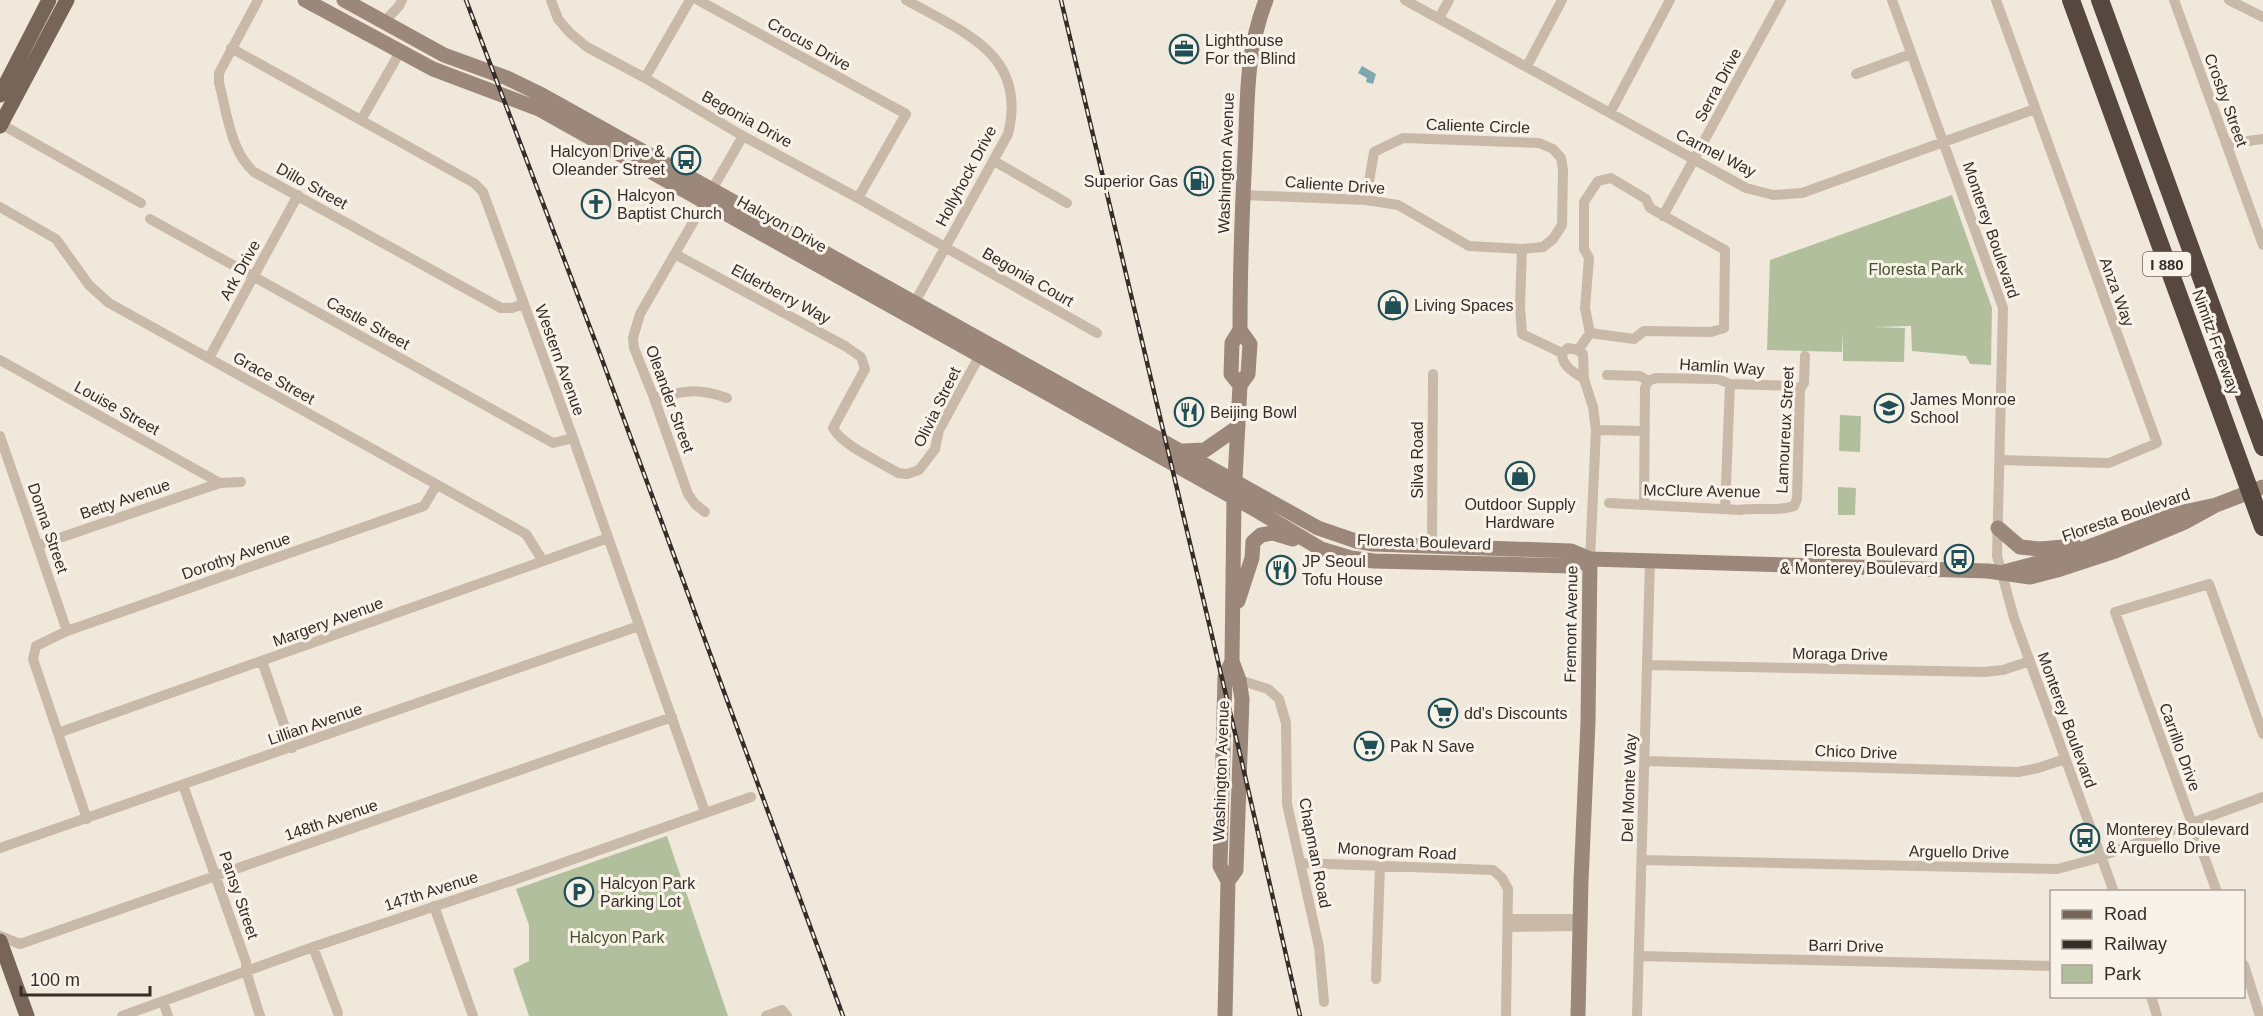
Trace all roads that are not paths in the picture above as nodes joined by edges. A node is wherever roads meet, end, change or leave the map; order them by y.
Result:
1 (49, 0) edge
2 (67, 0) edge
3 (258, 0) edge
4 (305, 0) edge
5 (344, 0) edge
6 (551, 0) edge
7 (690, 0) edge
8 (698, 0) edge
9 (906, 0) edge
10 (1266, 0) edge
11 (1405, 0) edge
12 (1449, 0) edge
13 (1562, 0) edge
14 (1670, 0) edge
15 (1781, 0) edge
16 (1892, 0) edge
17 (1996, 0) edge
18 (2072, 0) edge
19 (2100, 0) edge
20 (2174, 0) edge
21 (2229, 0) edge
22 (400, 3) edge
23 (2263, 17) edge
24 (1439, 18) junction
25 (384, 22) junction
26 (231, 48) junction
27 (400, 52) junction
28 (1911, 54) junction
29 (1527, 66) junction
30 (1856, 74) dead end
31 (645, 78) junction
32 (0, 95) edge
33 (2035, 109) junction
34 (1610, 113) junction
35 (361, 120) junction
36 (0, 125) edge
37 (609, 131) junction
38 (580, 132) junction
39 (743, 136) junction
40 (2263, 139) edge
41 (1945, 143) junction
42 (2226, 144) junction
43 (994, 161) junction
44 (1694, 161) junction
45 (298, 195) junction
46 (708, 195) junction
47 (1243, 195) junction
48 (858, 198) junction
49 (1366, 200) junction
50 (141, 203) dead end
51 (1067, 203) dead end
52 (0, 207) edge
53 (1663, 216) junction
54 (150, 219) dead end
55 (1562, 225) joint
56 (2263, 245) edge
57 (945, 247) junction
58 (1522, 249) junction
59 (675, 254) junction
60 (254, 277) junction
61 (915, 302) junction
62 (523, 304) junction
63 (1097, 333) dead end
64 (1590, 333) junction
65 (1578, 350) junction
66 (1562, 353) junction
67 (980, 355) junction
68 (1805, 356) dead end
69 (208, 358) junction
70 (0, 360) edge
71 (1433, 374) dead end
72 (1607, 375) dead end
73 (1584, 379) junction
74 (1648, 381) junction
75 (1730, 384) junction
76 (1800, 389) junction
77 (654, 398) junction
78 (727, 398) dead end
79 (1238, 427) junction
80 (1596, 430) junction
81 (1645, 431) junction
82 (0, 435) edge
83 (573, 438) junction
84 (2263, 447) edge
85 (1180, 450) junction
86 (2000, 460) junction
87 (918, 470) joint
88 (241, 482) dead end
89 (1235, 482) junction
90 (220, 483) junction
91 (436, 486) junction
92 (2263, 487) edge
93 (1234, 498) junction
94 (1609, 503) dead end
95 (1644, 505) junction
96 (2216, 505) junction
97 (1794, 506) joint
98 (1725, 509) junction
99 (705, 512) dead end
100 (2263, 527) edge
101 (1998, 528) junction
102 (608, 538) junction
103 (39, 545) junction
104 (2096, 545) junction
105 (1432, 547) junction
106 (1321, 549) junction
107 (1590, 559) junction
108 (543, 561) junction
109 (1650, 561) junction
110 (2003, 572) junction
111 (1233, 616) junction
112 (639, 626) junction
113 (67, 631) junction
114 (262, 661) junction
115 (1232, 661) junction
116 (2030, 661) junction
117 (1648, 665) junction
118 (1239, 680) junction
119 (1225, 690) junction
120 (672, 717) junction
121 (58, 733) junction
122 (2263, 734) edge
123 (292, 748) junction
124 (2065, 759) junction
125 (1645, 761) junction
126 (183, 785) junction
127 (751, 797) dead end
128 (2263, 798) edge
129 (705, 812) junction
130 (87, 819) junction
131 (2192, 822) junction
132 (0, 848) edge
133 (2101, 856) junction
134 (1642, 860) junction
135 (1300, 863) junction
136 (1380, 866) junction
137 (216, 875) junction
138 (1228, 881) junction
139 (2114, 890) edge
140 (2217, 890) edge
141 (434, 906) junction
142 (1580, 922) junction
143 (1509, 923) junction
144 (0, 936) edge
145 (0, 941) edge
146 (313, 947) junction
147 (1639, 956) junction
148 (2050, 966) edge
149 (2245, 968) edge
150 (246, 971) junction
151 (1376, 979) dead end
152 (2152, 998) edge
153 (163, 1001) junction
154 (1324, 1002) dead end
155 (338, 1013) dead end
156 (27, 1016) edge
157 (122, 1016) edge
158 (168, 1016) edge
159 (260, 1016) edge
160 (473, 1016) edge
161 (766, 1016) edge
162 (787, 1016) edge
163 (1225, 1016) edge
164 (1506, 1016) edge
165 (1578, 1016) edge
166 (1637, 1016) edge
167 (2157, 1016) edge
168 (2260, 1016) edge

1 - 32 main road
2 - 36 main road
3 - 26 street, Dillo Street
4 - 27 main road, Halcyon Drive
5 - 25 main road, Halcyon Drive
6 - 31 street, Begonia Drive
7 - 31 street
8 - 48 street, Crocus Drive
9 - 43 street, Hollyhock Drive
10 - 47 main road, Washington Avenue
11 - 24 street, Carmel Way
12 - 24 street
13 - 29 street
14 - 34 street
15 - 44 street, Serra Drive
16 - 28 street, Monterey Boulevard
17 - 33 street, Anza Way
18 - 100 highway, Nimitz Freeway / I 880
19 - 84 highway, Nimitz Freeway / I 880
20 - 42 street, Crosby Street
21 - 23 street
22 - 25 street
24 - 29 street, Carmel Way
25 - 37 main road, Halcyon Drive
26 - 35 street, Western Avenue
26 - 45 street, Dillo Street
27 - 35 street
27 - 38 main road, Halcyon Drive
28 - 30 street
28 - 41 street, Monterey Boulevard
29 - 34 street, Carmel Way
31 - 39 street, Begonia Drive
33 - 41 street, Carmel Way
33 - 86 street, Anza Way
34 - 44 street, Carmel Way
35 - 62 street, Western Avenue
36 - 50 street
37 - 38 main road
37 - 46 main road, Halcyon Drive
38 - 46 main road, Halcyon Drive
39 - 46 street, Oleander Street
39 - 48 street, Begonia Drive
40 - 42 street
41 - 44 street, Carmel Way
41 - 86 street, Monterey Boulevard
42 - 56 street, Crosby Street
43 - 51 street
43 - 57 street, Hollyhock Drive
44 - 53 street, Serra Drive
45 - 60 street, Ark Drive
45 - 62 street, Dillo Street
46 - 59 street, Oleander Street
46 - 61 main road, Halcyon Drive
46 - 67 main road, Halcyon Drive
47 - 49 street, Caliente Drive
47 - 79 main road, Washington Avenue
48 - 57 street, Begonia Drive
49 - 55 street, Caliente Circle
49 - 58 street, Caliente Drive
52 - 69 street, Grace Street
53 - 64 street
53 - 64 street
54 - 60 street, Castle Street
55 - 58 street, Caliente Drive
57 - 61 street, Hollyhock Drive
57 - 63 street, Begonia Court
58 - 66 street
59 - 77 street, Oleander Street
59 - 87 street, Elderberry Way
60 - 69 street, Ark Drive
60 - 83 street, Castle Street
61 - 85 main road, Halcyon Drive
62 - 83 street, Western Avenue
64 - 65 street
65 - 66 street
65 - 73 street, Fremont Avenue
66 - 73 street
67 - 87 street, Olivia Street
67 - 93 main road, Halcyon Drive
68 - 76 street, Lamoureux Street
69 - 91 street, Grace Street
70 - 90 street, Louise Street
71 - 105 street, Silva Road
72 - 74 street, Hamlin Way
73 - 80 street, Fremont Avenue
74 - 75 street, Hamlin Way
74 - 81 street
75 - 76 street, Hamlin Way
75 - 98 street
76 - 97 street, Lamoureux Street
77 - 78 street
77 - 99 street, Oleander Street
79 - 85 main road
79 - 89 main road, Washington Avenue
80 - 81 street
80 - 107 street, Fremont Avenue
81 - 95 street
82 - 103 street, Donna Street
83 - 102 street, Western Avenue
85 - 89 main road, Halcyon Drive
86 - 101 street, Monterey Boulevard
88 - 90 street, Betty Avenue
89 - 93 main road, Washington Avenue
89 - 105 main road, Floresta Boulevard
90 - 103 street, Betty Avenue
91 - 108 street, Grace Street
91 - 113 street, Dorothy Avenue
92 - 96 main road
93 - 106 main road, Floresta Boulevard
93 - 111 main road, Washington Avenue
94 - 95 street, McClure Avenue
95 - 98 street, McClure Avenue
96 - 104 main road, Floresta Boulevard
96 - 110 main road, Floresta Boulevard
97 - 98 street, McClure Avenue
101 - 104 main road
101 - 110 street, Monterey Boulevard
102 - 108 street, Margery Avenue
102 - 112 street, Western Avenue
103 - 113 street, Donna Street
104 - 110 main road, Floresta Boulevard
105 - 107 main road, Floresta Boulevard
106 - 107 main road, Floresta Boulevard
106 - 111 main road
107 - 109 main road, Floresta Boulevard
107 - 142 main road, Fremont Avenue
108 - 114 street, Margery Avenue
109 - 110 main road, Floresta Boulevard
109 - 117 street, Del Monte Way
110 - 116 street, Monterey Boulevard
111 - 115 main road, Washington Avenue
112 - 120 street, Western Avenue
112 - 123 street, Lillian Avenue
113 - 121 street, Dorothy Avenue
114 - 121 street, Margery Avenue
114 - 123 street
115 - 118 main road, Washington Avenue
115 - 119 main road, Washington Avenue
116 - 117 street, Moraga Drive
116 - 124 street, Monterey Boulevard
117 - 125 street, Del Monte Way
118 - 119 street
118 - 135 street, Chapman Road
118 - 138 main road, Washington Avenue
119 - 138 main road, Washington Avenue
120 - 129 street, Western Avenue
120 - 137 street, 148th Avenue
121 - 130 street
122 - 131 street, Carrillo Drive
123 - 126 street, Lillian Avenue
124 - 125 street, Chico Drive
124 - 133 street, Monterey Boulevard
125 - 134 street, Del Monte Way
126 - 130 street, Lillian Avenue
126 - 137 street, Pansy Street
127 - 129 street, 147th Avenue
128 - 131 street, Arguello Drive
129 - 141 street, 147th Avenue
130 - 132 street, Lillian Avenue
131 - 133 street, Arguello Drive
131 - 140 street, Carrillo Drive
133 - 134 street, Arguello Drive
133 - 139 street, Monterey Boulevard
134 - 147 street, Del Monte Way
135 - 136 street, Monogram Road
135 - 154 street, Chapman Road
136 - 143 street, Monogram Road
136 - 151 street
137 - 144 street, 148th Avenue
137 - 150 street, Pansy Street
138 - 163 main road, Washington Avenue
141 - 146 street, 147th Avenue
141 - 160 street
142 - 143 street
142 - 165 main road, Fremont Avenue
143 - 164 street
145 - 156 main road
146 - 150 street, 147th Avenue
146 - 155 street
147 - 148 street, Barri Drive
147 - 166 street, Del Monte Way
149 - 168 street
150 - 153 street, 147th Avenue
150 - 159 street, Pansy Street
152 - 167 street
153 - 157 street, 147th Avenue
153 - 158 street
161 - 162 street

